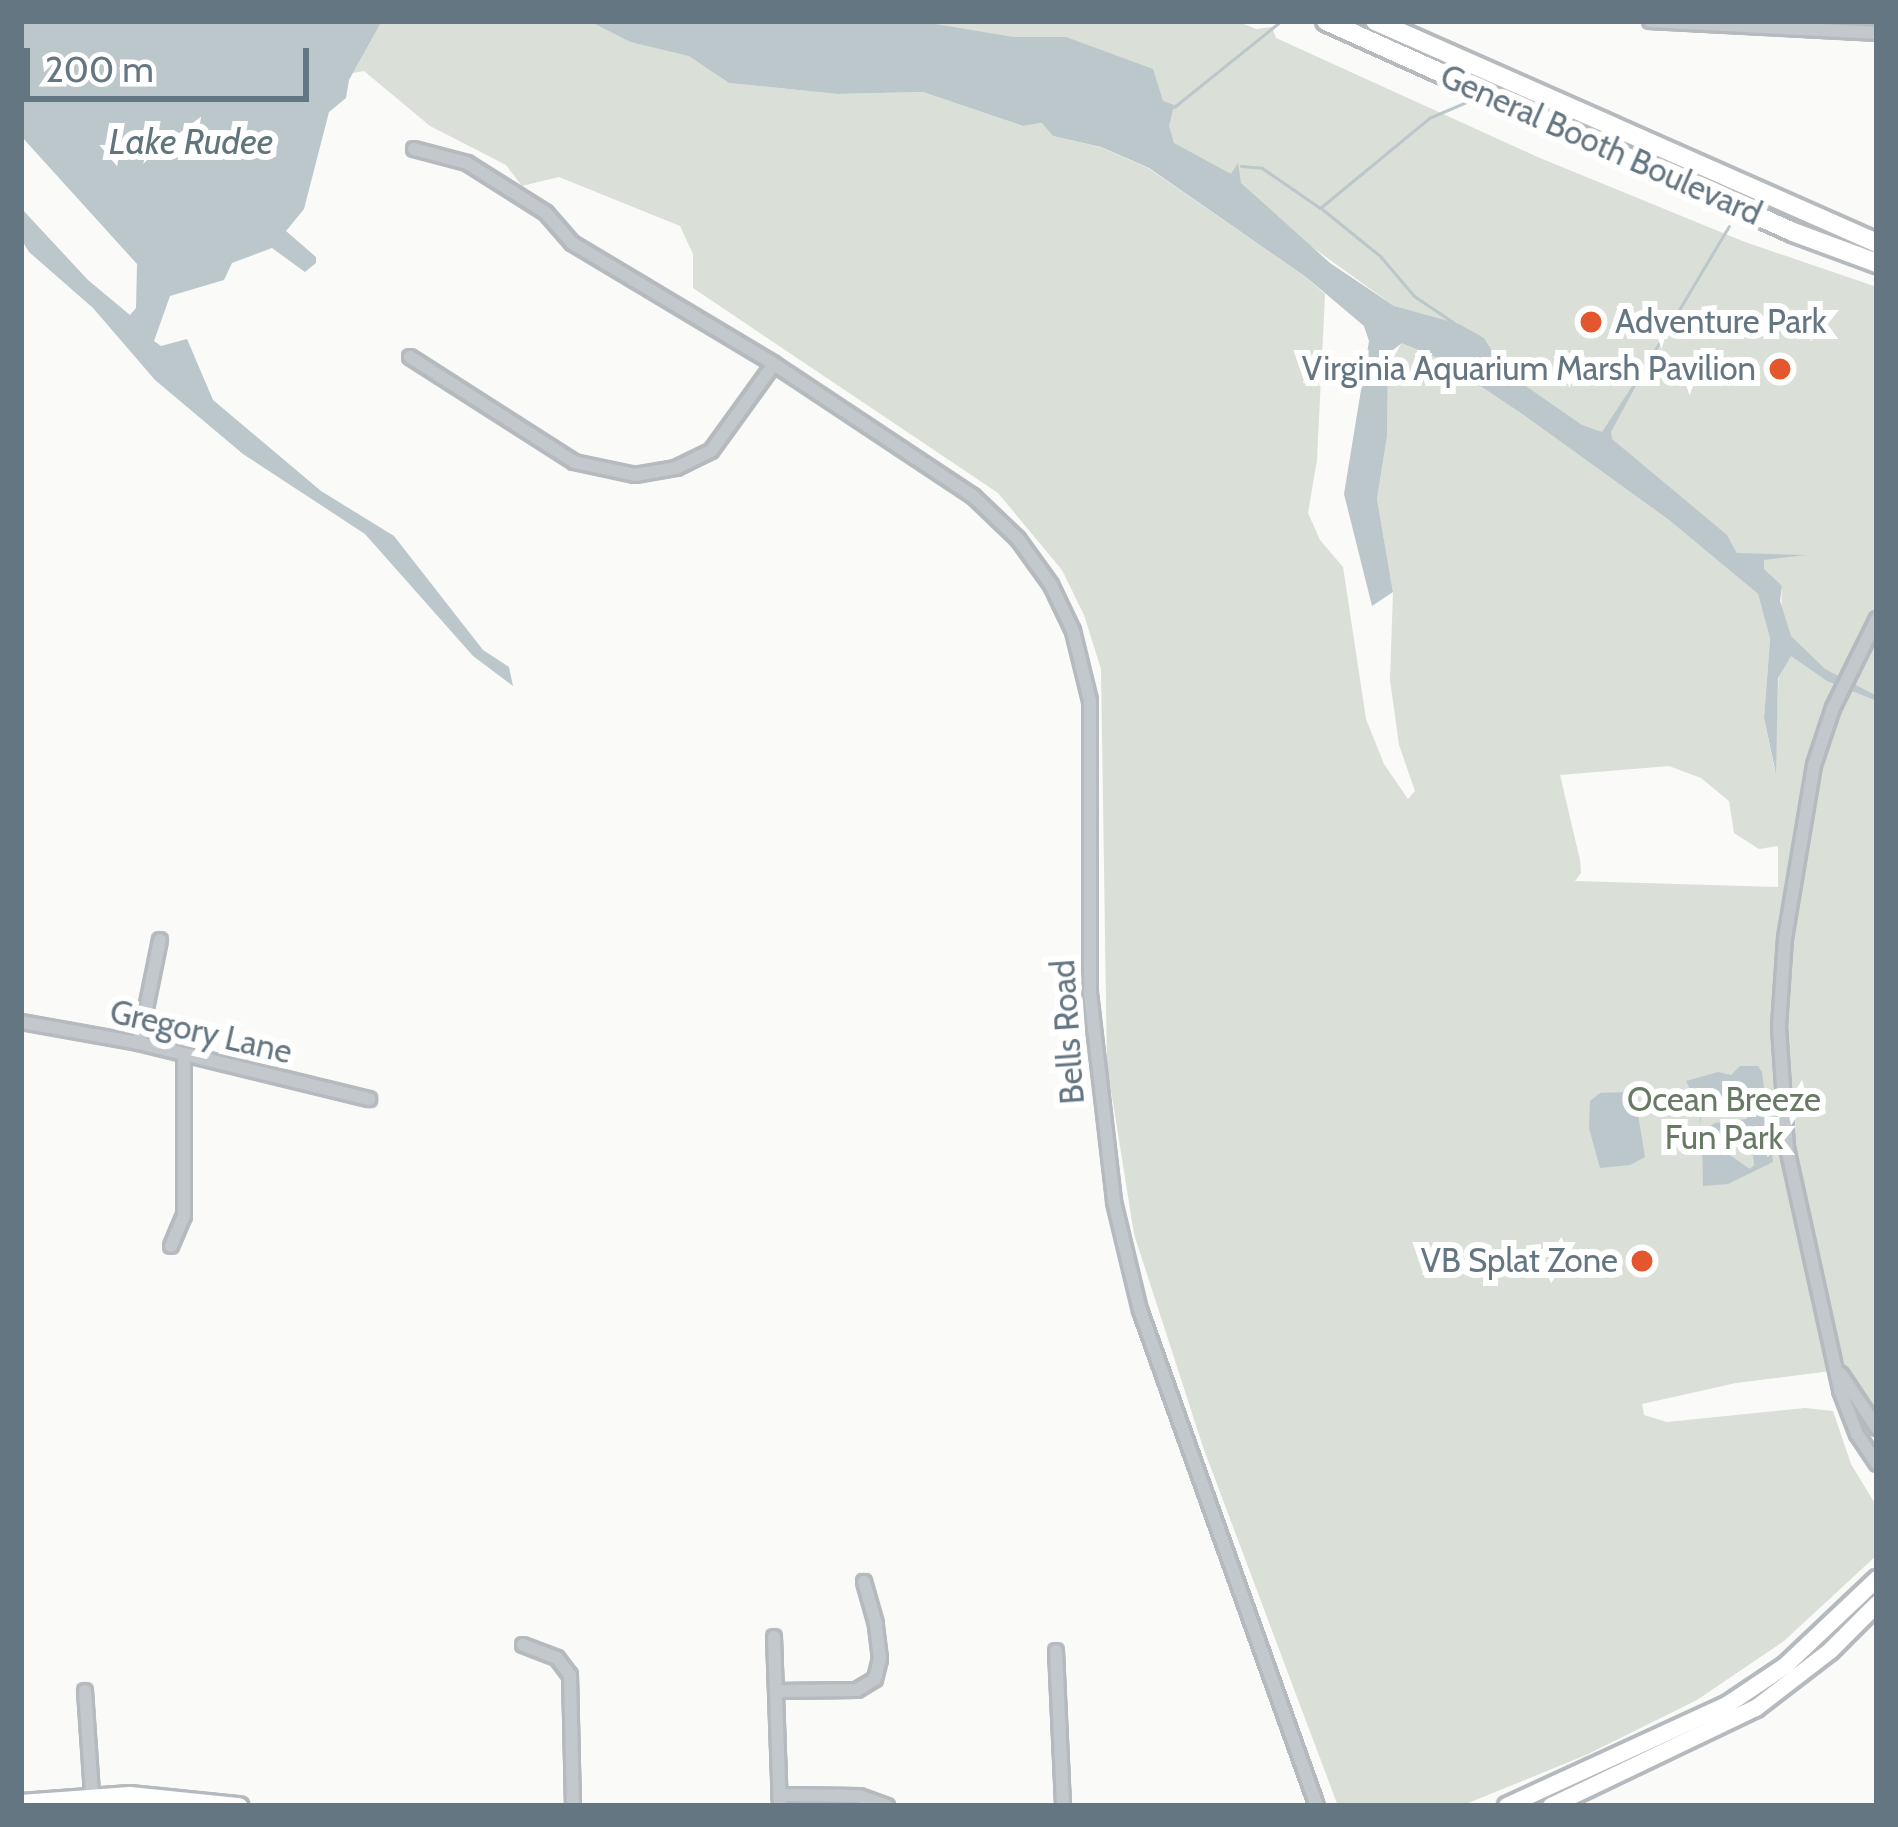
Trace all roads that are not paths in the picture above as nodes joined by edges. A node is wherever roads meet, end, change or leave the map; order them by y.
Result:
1 (1326, 21) edge
2 (1375, 21) edge
3 (1650, 21) edge
4 (1706, 22) edge
5 (1821, 25) edge
6 (1877, 33) edge
7 (413, 149) dead end
8 (1877, 243) edge
9 (1877, 263) edge
10 (410, 357) dead end
11 (774, 364) junction
12 (1877, 619) edge
13 (160, 940) dead end
14 (21, 1022) edge
15 (139, 1043) junction
16 (184, 1054) junction
17 (369, 1099) dead end
18 (172, 1246) dead end
19 (1839, 1371) junction
20 (1877, 1427) edge
21 (1877, 1464) edge
22 (1877, 1579) edge
23 (864, 1582) dead end
24 (1877, 1604) edge
25 (774, 1637) dead end
26 (523, 1646) dead end
27 (1056, 1652) dead end
28 (85, 1690) dead end
29 (776, 1690) junction
30 (92, 1795) junction
31 (780, 1800) edge
32 (21, 1803) edge
33 (239, 1806) edge
34 (573, 1806) edge
35 (887, 1806) edge
36 (1063, 1806) edge
37 (1317, 1806) edge
38 (1507, 1806) edge
39 (1551, 1806) edge

1 - 9 highway, General Booth Boulevard
2 - 8 highway, General Booth Boulevard
3 - 4 street
4 - 5 street
5 - 6 street
7 - 11 street, Bells Road
10 - 11 street
11 - 37 street, Bells Road
12 - 19 street
13 - 15 street
14 - 15 street, Gregory Lane
15 - 16 street, Gregory Lane
16 - 17 street, Gregory Lane
16 - 18 street
19 - 20 street
19 - 21 street
22 - 38 main road
23 - 29 street
24 - 39 main road
25 - 29 street
26 - 34 street
27 - 36 street
28 - 30 street
29 - 31 street
30 - 32 main road
30 - 33 main road
31 - 35 street

